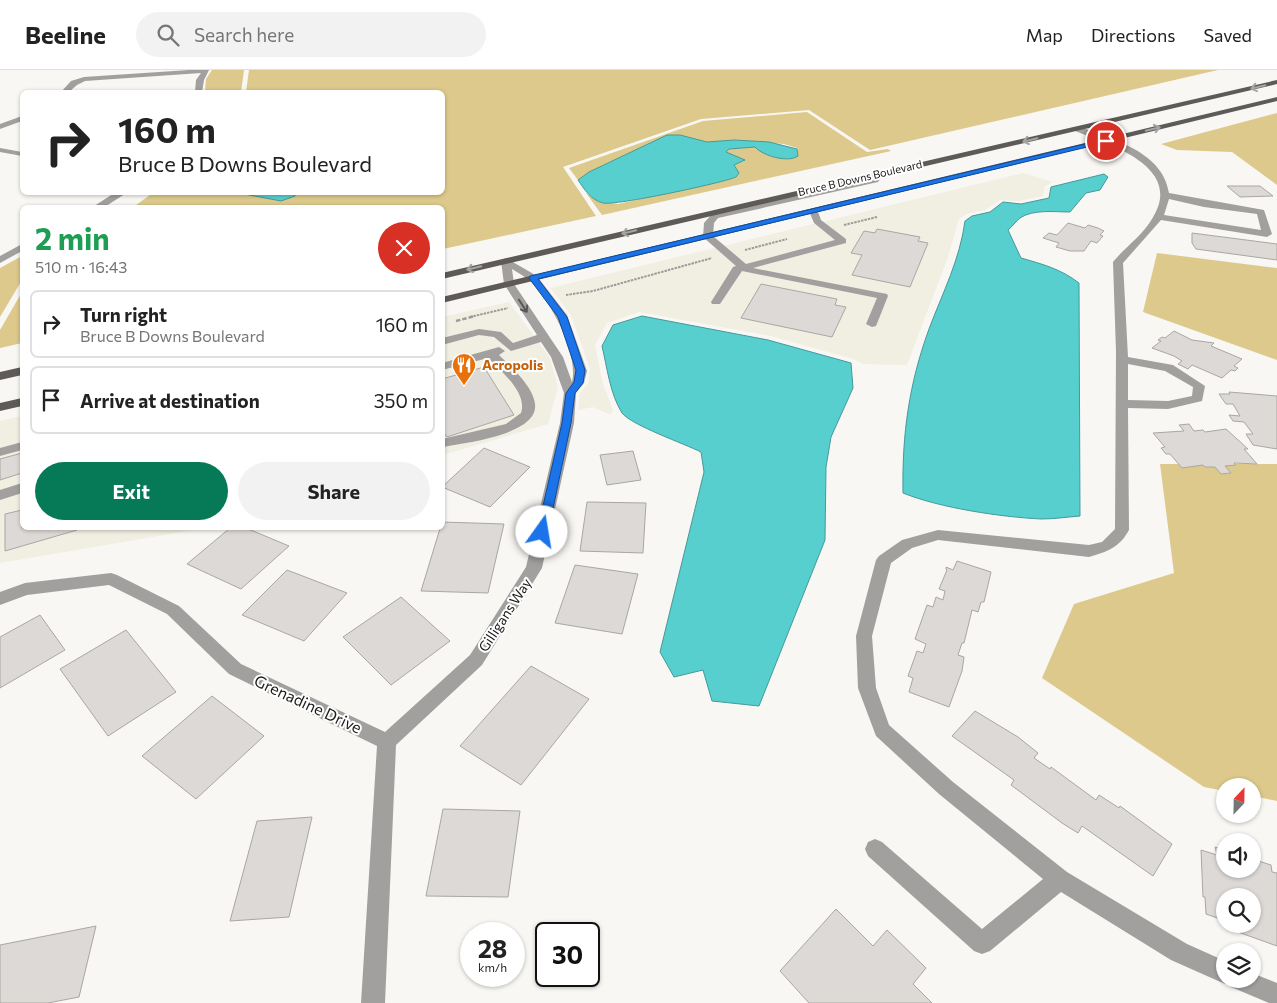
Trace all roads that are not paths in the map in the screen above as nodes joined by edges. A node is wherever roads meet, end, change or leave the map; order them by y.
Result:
1 (98, 70) edge
2 (206, 71) edge
3 (117, 76) junction
4 (1277, 82) edge
5 (67, 90) edge
6 (199, 90) edge
7 (1277, 99) edge
8 (20, 119) edge
9 (0, 127) edge
10 (1078, 129) junction
11 (1106, 141) junction
12 (0, 150) edge
13 (20, 154) edge
14 (880, 174) junction
15 (119, 195) edge
16 (1164, 195) junction
17 (100, 205) edge
18 (814, 211) junction
19 (1159, 217) junction
20 (708, 236) junction
21 (20, 248) edge
22 (5, 253) edge
23 (0, 260) edge
24 (506, 261) junction
25 (744, 267) junction
26 (445, 275) edge
27 (533, 278) junction
28 (509, 284) junction
29 (445, 299) edge
30 (716, 302) dead end
31 (872, 324) dead end
32 (544, 337) junction
33 (445, 341) edge
34 (511, 347) junction
35 (490, 353) junction
36 (1122, 359) junction
37 (445, 366) edge
38 (20, 371) edge
39 (0, 376) edge
40 (570, 393) junction
41 (20, 402) edge
42 (1122, 404) junction
43 (0, 407) edge
44 (445, 442) edge
45 (20, 447) edge
46 (0, 452) edge
47 (20, 489) edge
48 (0, 494) edge
49 (0, 599) edge
50 (387, 742) junction
51 (875, 849) dead end
52 (1060, 879) junction
53 (1216, 969) edge
54 (1259, 988) edge
55 (1277, 996) edge
56 (373, 1003) edge

1 - 3 street
2 - 3 street
2 - 6 street
3 - 5 street
4 -> 10 main road, Bruce B Downs Boulevard
11 -> 7 main road, Bruce B Downs Boulevard
8 - 9 street
10 - 11 street
10 -> 14 main road, Bruce B Downs Boulevard
11 - 16 street
11 - 18 main road, Bruce B Downs Boulevard
12 - 13 street
14 - 20 street
14 -> 24 main road, Bruce B Downs Boulevard
15 - 17 street
16 - 19 street
16 - 19 street
18 - 20 main road, Bruce B Downs Boulevard
18 - 25 street
19 - 36 street
20 - 25 street
20 - 27 main road, Bruce B Downs Boulevard
21 - 22 street
22 - 23 street
24 -> 26 main road, Bruce B Downs Boulevard
24 - 27 street, Gilligans Way
24 - 28 street, Gilligans Way
25 - 30 street
25 - 31 street
27 - 28 main road, Bruce B Downs Boulevard
27 - 40 street, Gilligans Way
28 - 29 main road, Bruce B Downs Boulevard
28 -> 32 street, Gilligans Way
32 - 34 street
32 - 40 street, Gilligans Way
33 - 34 street
34 - 35 street
35 - 37 street
35 - 44 street
36 - 42 street
36 - 42 street
38 - 39 main road
40 - 50 street, Gilligans Way
41 - 43 main road
42 - 52 street
45 - 46 street
47 - 48 street
49 - 50 street, Grenadine Drive
50 - 56 street
51 - 52 street
52 - 53 street
54 - 55 street

